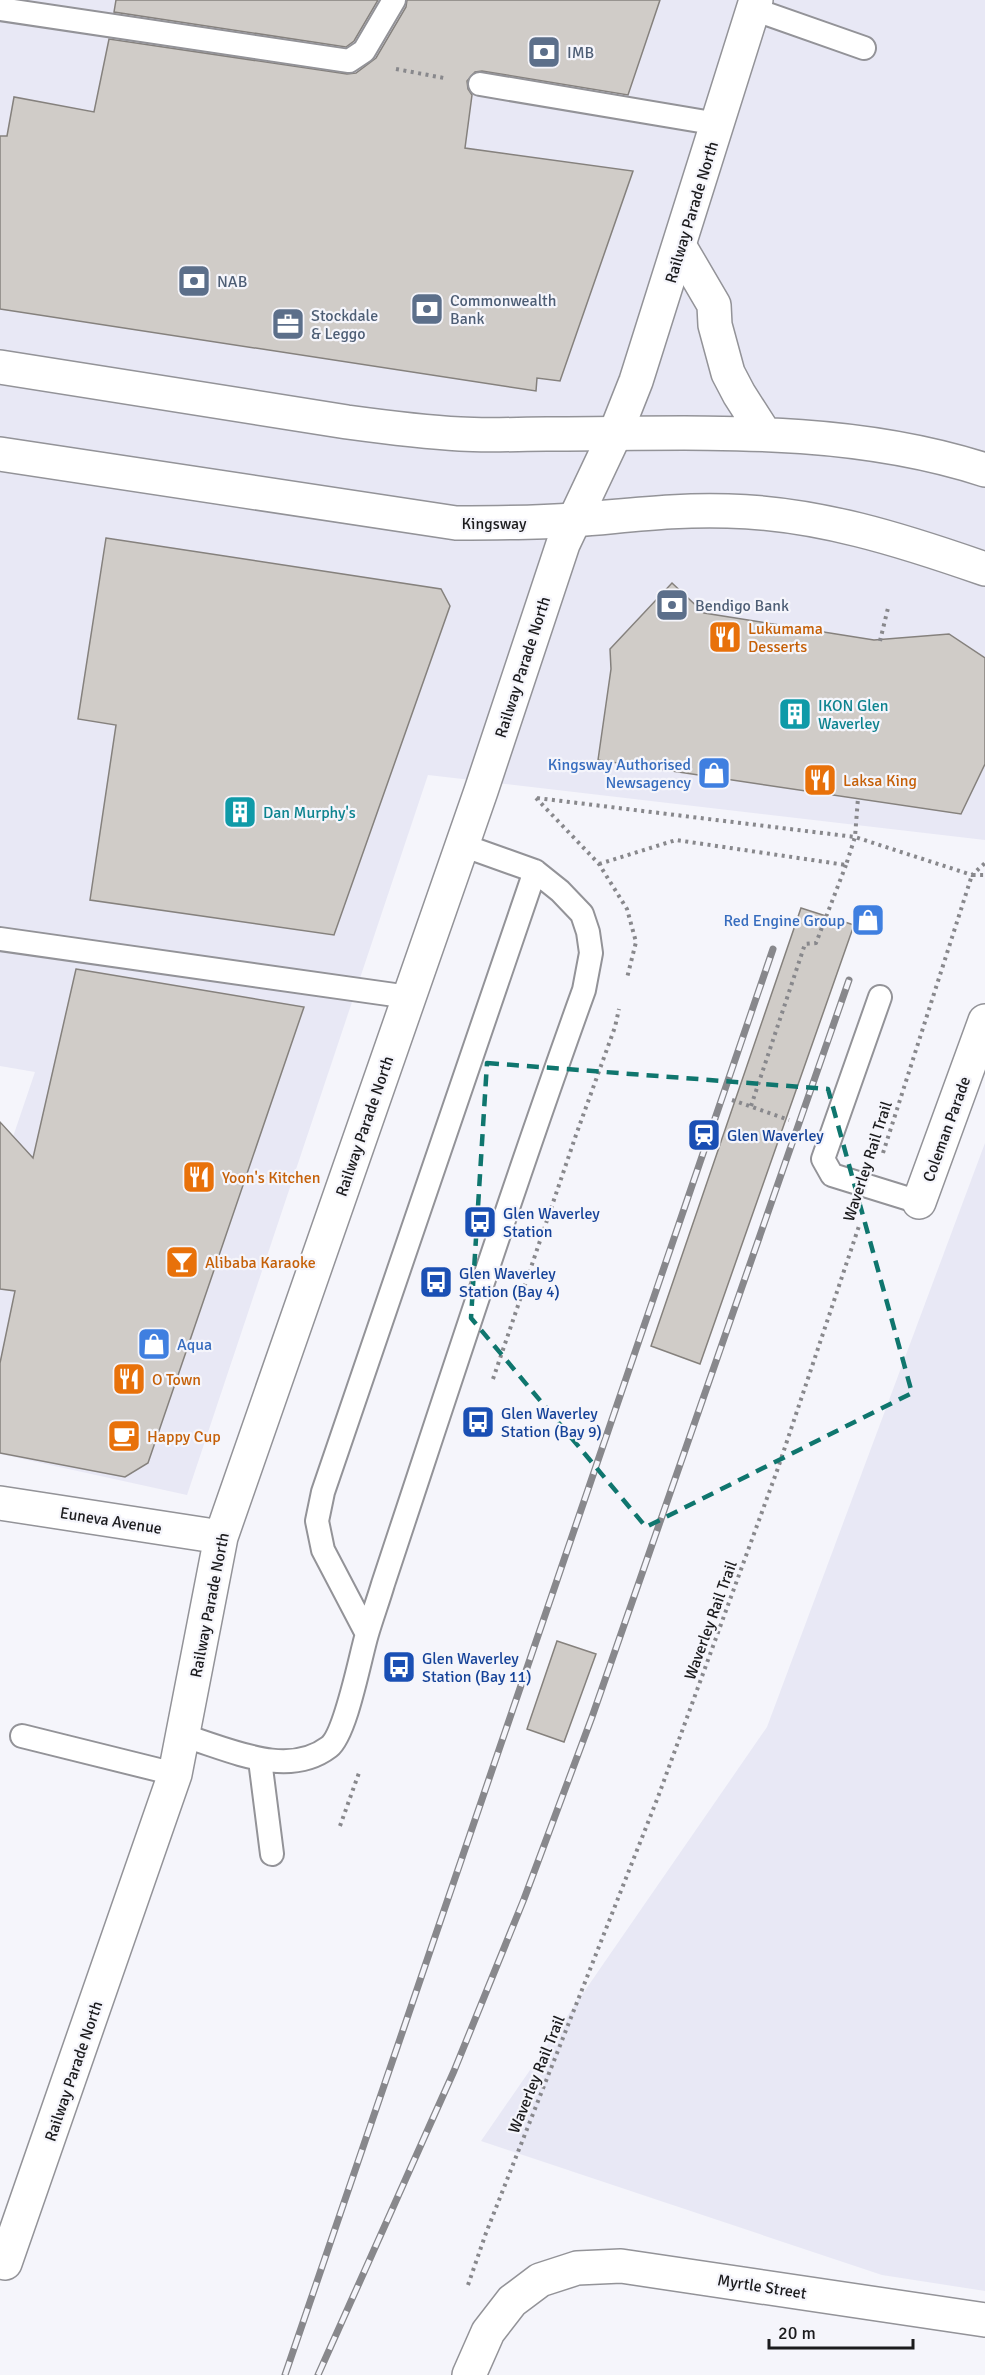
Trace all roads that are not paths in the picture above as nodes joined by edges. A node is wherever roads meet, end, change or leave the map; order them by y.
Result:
1 (394, 0) edge
2 (755, 4) edge
3 (0, 9) edge
4 (864, 48) dead end
5 (480, 84) road end
6 (718, 124) junction
7 (680, 247) junction
8 (0, 367) edge
9 (764, 433) junction
10 (615, 434) junction
11 (0, 454) edge
12 (985, 470) edge
13 (573, 520) junction
14 (985, 569) edge
15 (462, 845) junction
16 (535, 871) junction
17 (0, 939) edge
18 (409, 997) junction
19 (880, 997) dead end
20 (985, 1021) edge
21 (919, 1202) joint
22 (0, 1503) edge
23 (221, 1537) junction
24 (367, 1634) junction
25 (22, 1736) dead end
26 (184, 1736) junction
27 (260, 1760) junction
28 (175, 1774) junction
29 (272, 1854) dead end
30 (5, 2263) dead end
31 (985, 2320) edge
32 (469, 2375) edge

1 - 3 lane
2 - 4 lane
2 - 6 street, Railway Parade North
5 - 6 lane
6 - 7 street, Railway Parade North
7 - 9 street
7 - 10 street, Railway Parade North
8 - 10 street
9 - 10 street
9 - 12 street
10 - 13 street, Railway Parade North
11 - 13 street, Kingsway
13 - 14 street, Kingsway
13 - 15 street, Railway Parade North
15 - 16 lane
15 - 18 street, Railway Parade North
16 - 24 lane
16 - 24 lane
17 - 18 lane
18 - 23 street, Railway Parade North
19 - 21 lane
20 - 21 street, Coleman Parade
22 - 23 street, Euneva Avenue
23 - 26 street, Railway Parade North
24 - 27 lane
25 - 28 lane
26 - 27 lane
26 - 28 street, Railway Parade North
27 - 29 lane
28 - 30 street, Railway Parade North
31 - 32 street, Myrtle Street

